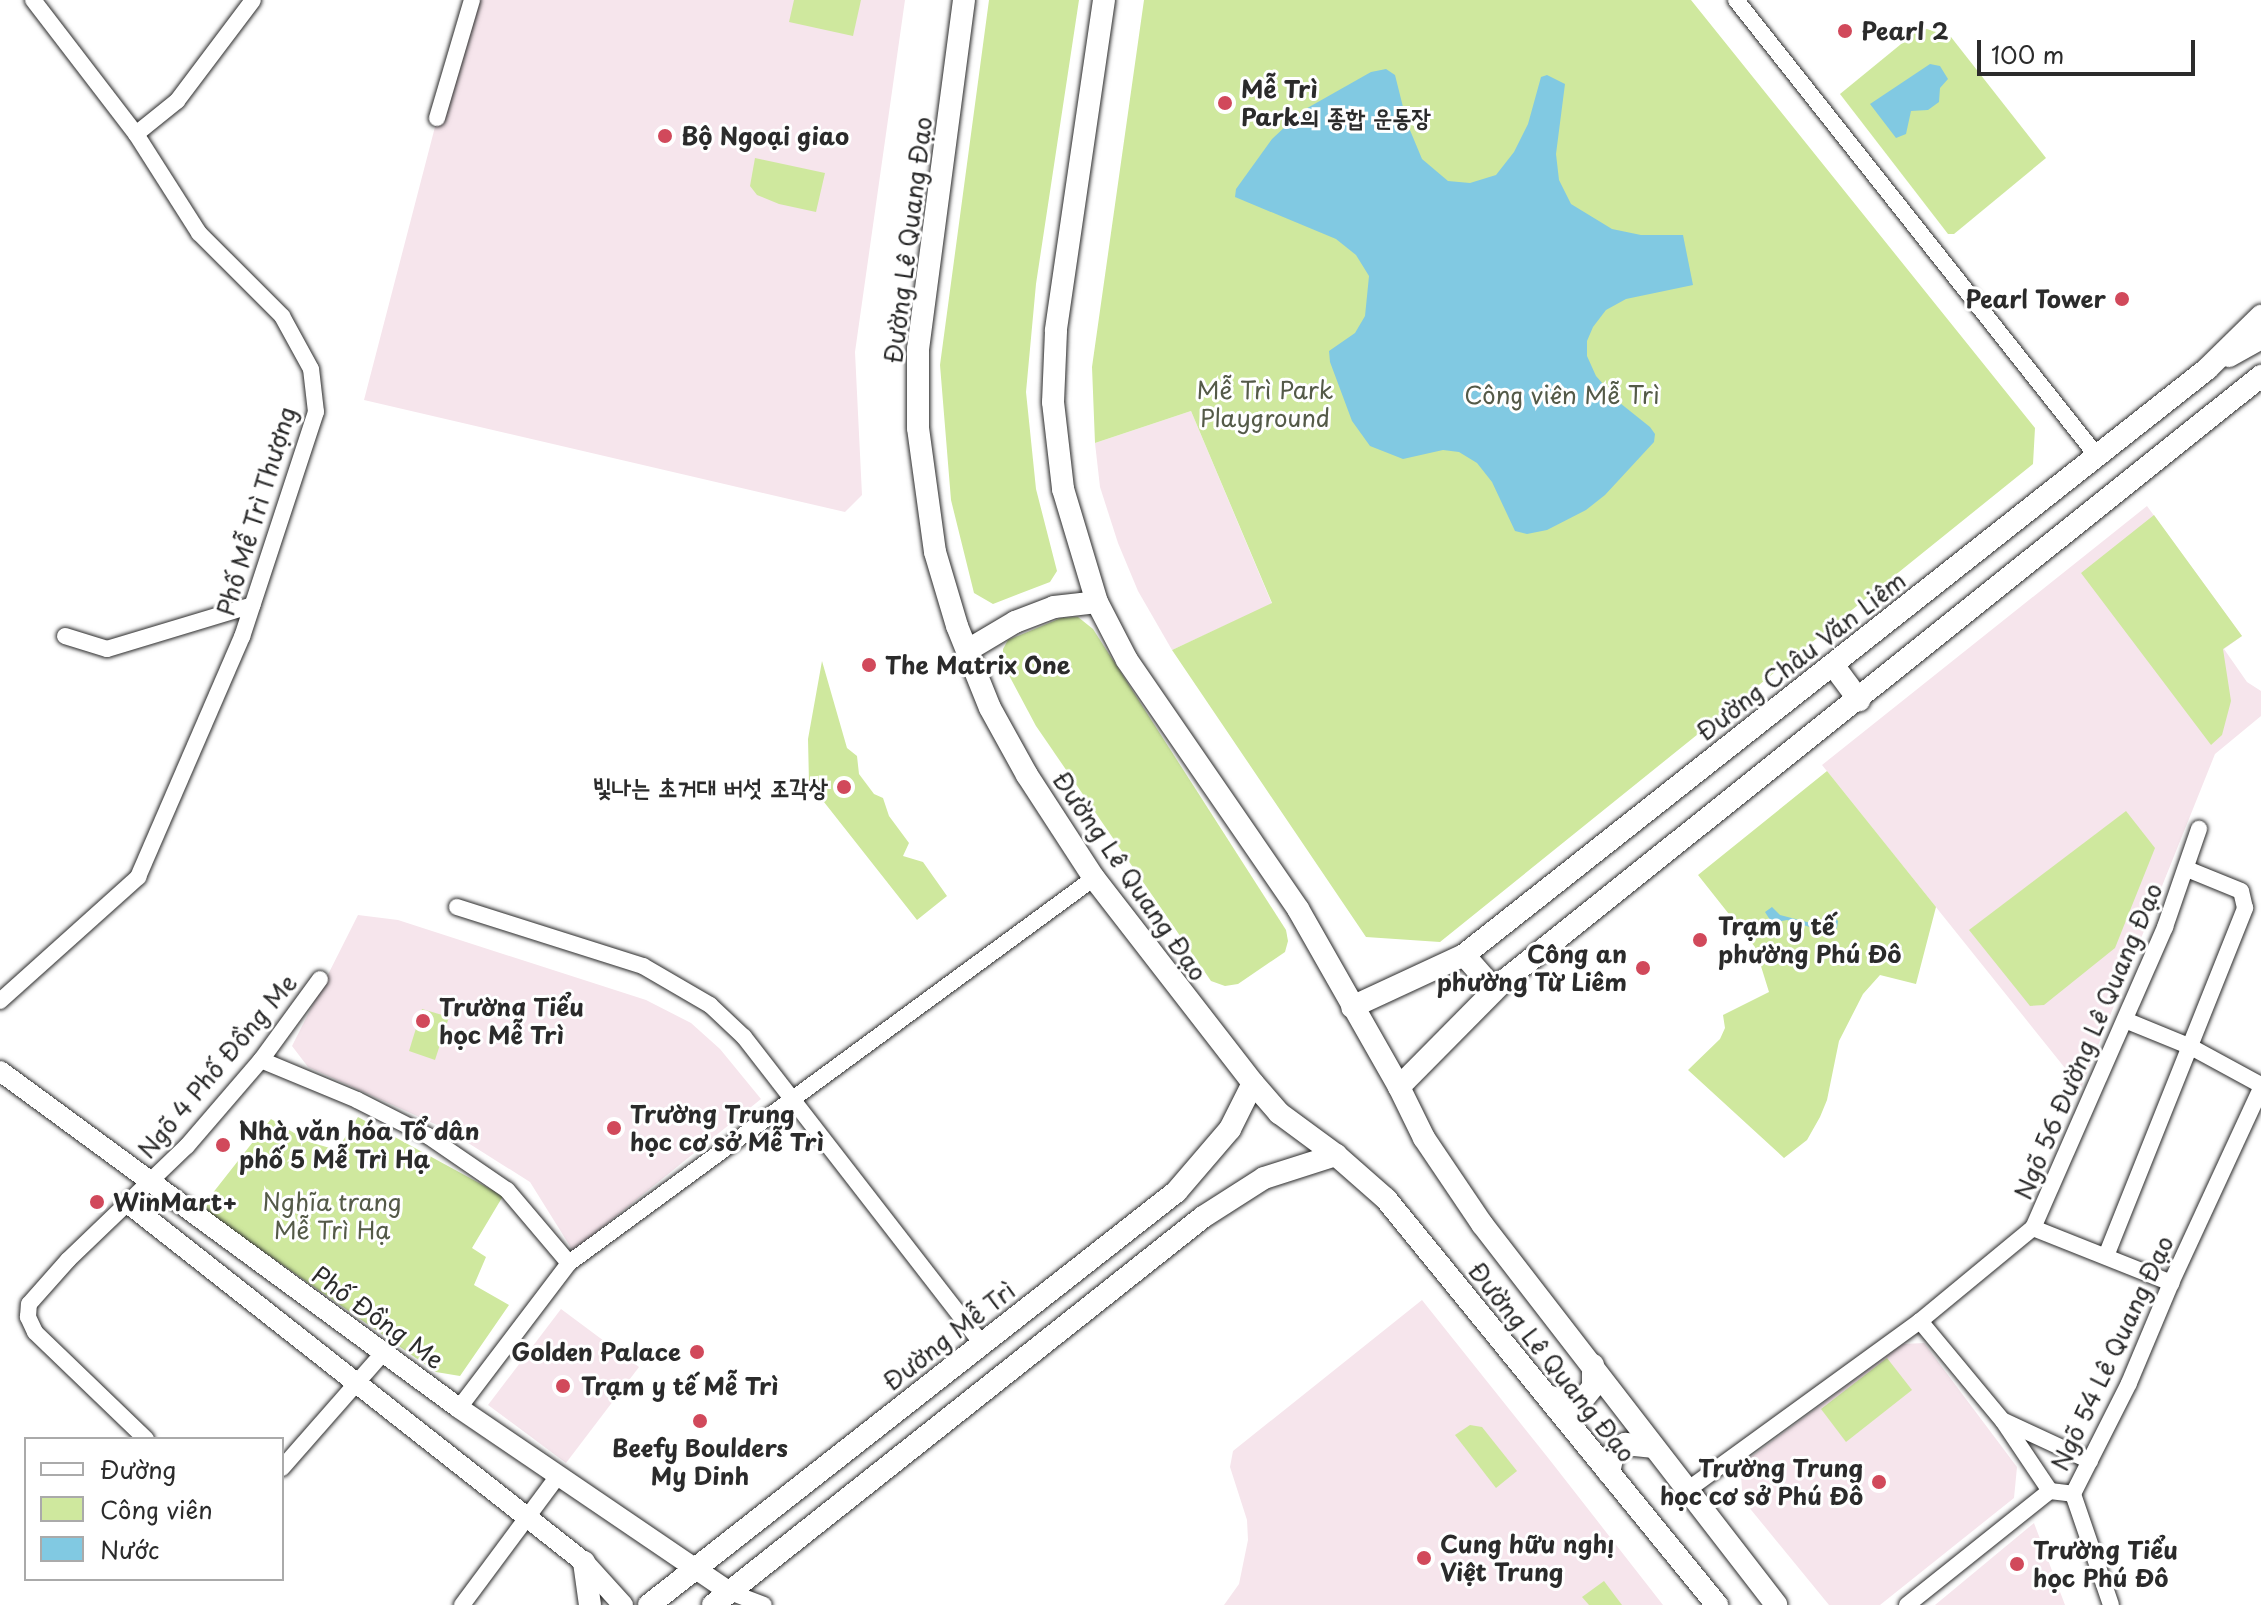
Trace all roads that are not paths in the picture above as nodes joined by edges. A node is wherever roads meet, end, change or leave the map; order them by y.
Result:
1 (33, 0) edge
2 (253, 0) edge
3 (472, 0) edge
4 (964, 0) edge
5 (1104, 0) edge
6 (1736, 0) edge
7 (437, 118) dead end
8 (136, 134) junction
9 (2261, 316) edge
10 (2261, 338) edge
11 (2207, 369) junction
12 (2261, 376) edge
13 (2097, 456) junction
14 (1097, 602) junction
15 (253, 605) junction
16 (65, 636) dead end
17 (968, 650) junction
18 (1833, 665) junction
19 (1859, 700) junction
20 (2199, 829) dead end
21 (2187, 869) junction
22 (1094, 878) junction
23 (457, 907) dead end
24 (1464, 955) junction
25 (320, 979) dead end
26 (1494, 989) junction
27 (0, 1001) edge
28 (1352, 1007) junction
29 (2125, 1020) junction
30 (2191, 1047) junction
31 (261, 1060) junction
32 (0, 1071) edge
33 (1253, 1083) junction
34 (2261, 1086) edge
35 (1399, 1087) junction
36 (792, 1102) junction
37 (1336, 1155) junction
38 (151, 1184) junction
39 (1179, 1189) junction
40 (129, 1204) junction
41 (1203, 1217) junction
42 (2033, 1228) junction
43 (2106, 1256) junction
44 (569, 1263) junction
45 (2171, 1283) junction
46 (1920, 1321) junction
47 (982, 1344) junction
48 (383, 1353) junction
49 (1593, 1365) junction
50 (357, 1383) junction
51 (1548, 1396) junction
52 (459, 1408) junction
53 (2003, 1421) junction
54 (144, 1437) edge
55 (1652, 1447) junction
56 (2090, 1461) junction
57 (284, 1466) edge
58 (1609, 1473) junction
59 (557, 1477) junction
60 (1686, 1491) junction
61 (2050, 1491) junction
62 (2073, 1494) junction
63 (527, 1517) junction
64 (584, 1562) junction
65 (692, 1569) junction
66 (721, 1598) edge
67 (657, 1603) edge
68 (462, 1605) edge
69 (590, 1605) edge
70 (623, 1605) edge
71 (764, 1605) edge
72 (1717, 1605) edge
73 (1776, 1605) edge
74 (1907, 1605) edge
75 (2111, 1605) edge

1 - 8 street, Phố Mễ Trì Thượng
2 - 8 street
3 - 7 street
4 - 17 main road, Đường Lê Quang Đạo
5 - 14 main road, Đường Lê Quang Đạo
6 - 13 street
8 - 15 street, Phố Mễ Trì Thượng
9 - 11 main road, Đường Châu Văn Liêm
10 - 11 main road
11 - 13 main road, Đường Châu Văn Liêm
12 - 19 main road
13 - 18 main road, Đường Châu Văn Liêm
14 - 17 main road
14 - 28 main road, Đường Lê Quang Đạo
15 - 16 street
15 - 27 street, Phố Mễ Trì Thượng
17 - 22 main road, Đường Lê Quang Đạo
18 - 19 main road
18 - 24 main road, Đường Châu Văn Liêm
19 - 26 main road
20 - 21 street, Ngõ 56 Đường Lê Quang Đạo
21 - 29 street, Ngõ 56 Đường Lê Quang Đạo
21 - 30 street, Ngõ 56 Đường Lê Quang Đạo
22 - 33 main road, Đường Lê Quang Đạo
22 - 36 street
23 - 36 street
24 - 26 main road
24 - 28 main road, Đường Châu Văn Liêm
25 - 31 street, Ngõ 4 Phố Đồng Me
26 - 35 main road
28 - 35 main road, Đường Lê Quang Đạo
29 - 30 street
29 - 42 street, Ngõ 56 Đường Lê Quang Đạo
30 - 34 street
30 - 43 street
31 - 38 street, Ngõ 4 Phố Đồng Me
31 - 44 street
32 - 38 street, Phố Đồng Me
33 - 37 main road, Đường Lê Quang Đạo
33 - 39 main road, Đường Mễ Trì
34 - 45 street, Ngõ 54 Lê Quang Đạo
35 - 49 main road, Đường Lê Quang Đạo
36 - 44 street
36 - 47 street
37 - 41 main road
37 - 51 main road, Đường Lê Quang Đạo
38 - 40 street, Ngõ 4 Phố Đồng Me
38 - 48 street, Phố Đồng Me
39 - 41 main road
39 - 47 main road, Đường Mễ Trì
40 - 50 street
40 - 54 street, Ngõ 4 Phố Đồng Me
41 - 66 main road
42 - 43 street
42 - 46 street, Ngõ 56 Đường Lê Quang Đạo
43 - 45 street
44 - 52 street
45 - 56 street, Ngõ 54 Lê Quang Đạo
46 - 53 street
46 - 60 street, Ngõ 56 Đường Lê Quang Đạo
47 - 65 main road, Đường Mễ Trì
48 - 50 street
48 - 52 street, Phố Đồng Me
49 - 51 main road
49 - 55 main road, Đường Lê Quang Đạo
50 - 57 street
50 - 63 street
51 - 58 main road, Đường Lê Quang Đạo
52 - 59 street, Phố Đồng Me
53 - 56 street
53 - 61 street
55 - 58 main road
55 - 60 main road, Đường Lê Quang Đạo
56 - 62 street, Ngõ 54 Lê Quang Đạo
58 - 72 main road, Đường Lê Quang Đạo
59 - 63 street
59 - 65 street, Phố Đồng Me
60 - 73 main road, Đường Lê Quang Đạo
61 - 62 street, Ngõ 54 Lê Quang Đạo
61 - 74 street, Ngõ 54 Lê Quang Đạo
62 - 75 street
63 - 64 street
63 - 68 street
64 - 69 main road
64 - 70 street
65 - 66 street, Phố Đồng Me
65 - 67 main road, Đường Mễ Trì
66 - 71 street

